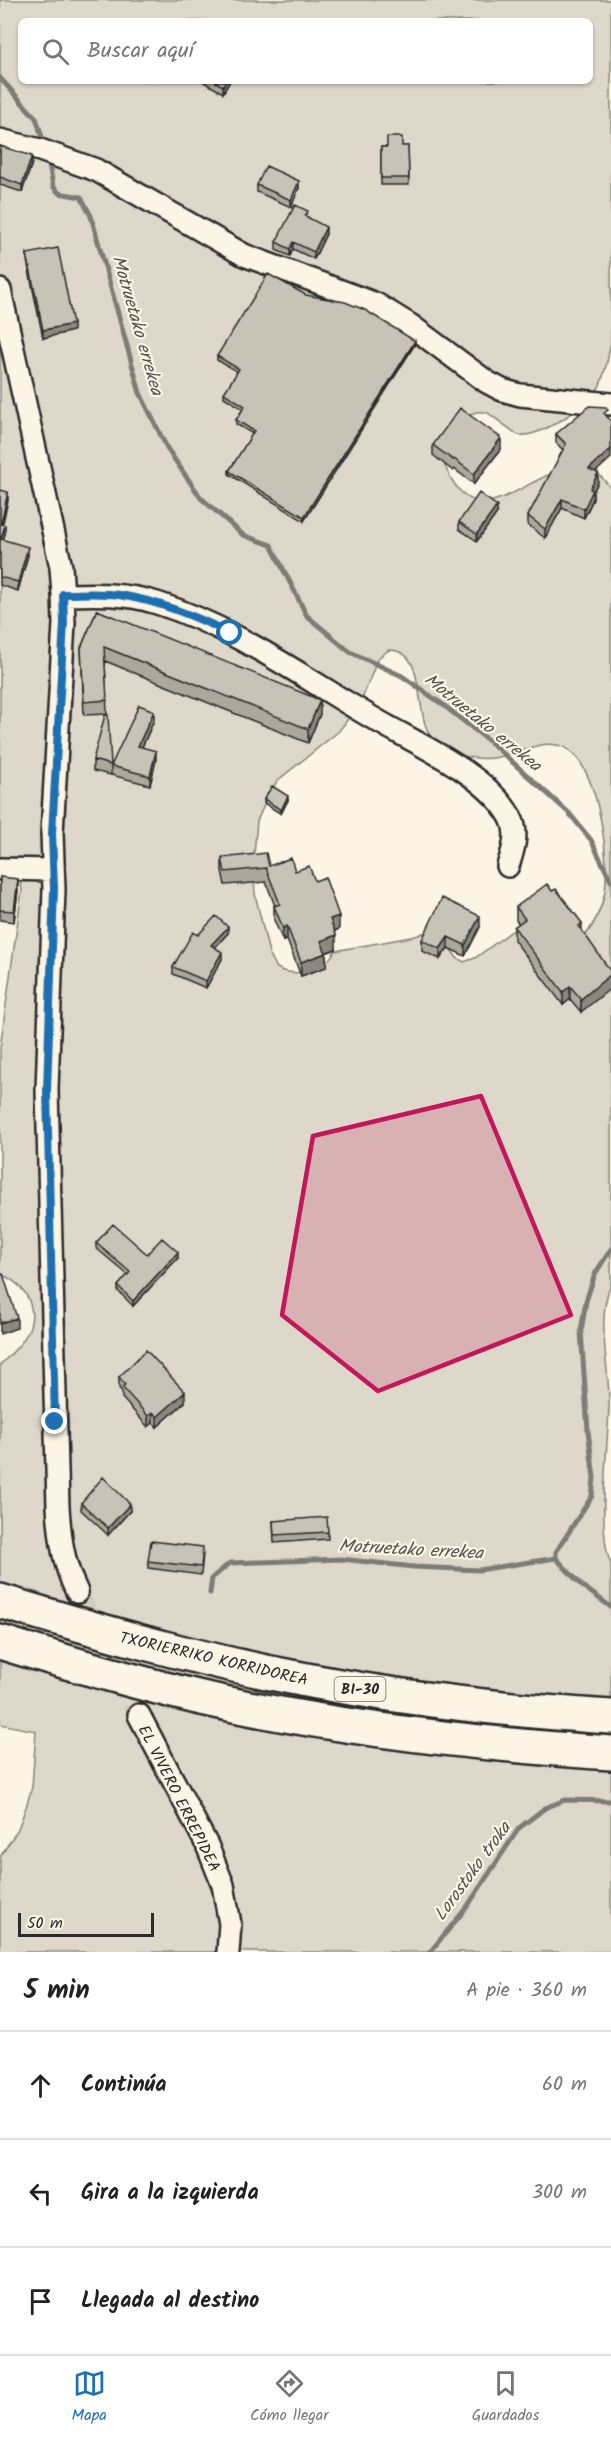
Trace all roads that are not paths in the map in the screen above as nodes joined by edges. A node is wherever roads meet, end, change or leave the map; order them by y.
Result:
1 (0, 140) edge
2 (0, 290) edge
3 (611, 404) edge
4 (63, 594) junction
5 (508, 866) dead end
6 (0, 869) edge
7 (53, 870) junction
8 (77, 1592) tunnel mouth
9 (0, 1601) edge
10 (0, 1642) edge
11 (139, 1715) tunnel mouth
12 (611, 1717) edge
13 (611, 1753) edge
14 (228, 1952) edge

1 - 3 street
2 - 4 street
4 - 5 street
4 - 7 street
6 - 7 street
7 - 8 street
9 - 12 highway, TXORIERRIKO KORRIDOREA / BI-30
10 - 13 highway, BI-30
11 - 14 street, EL VIVERO ERREPIDEA

